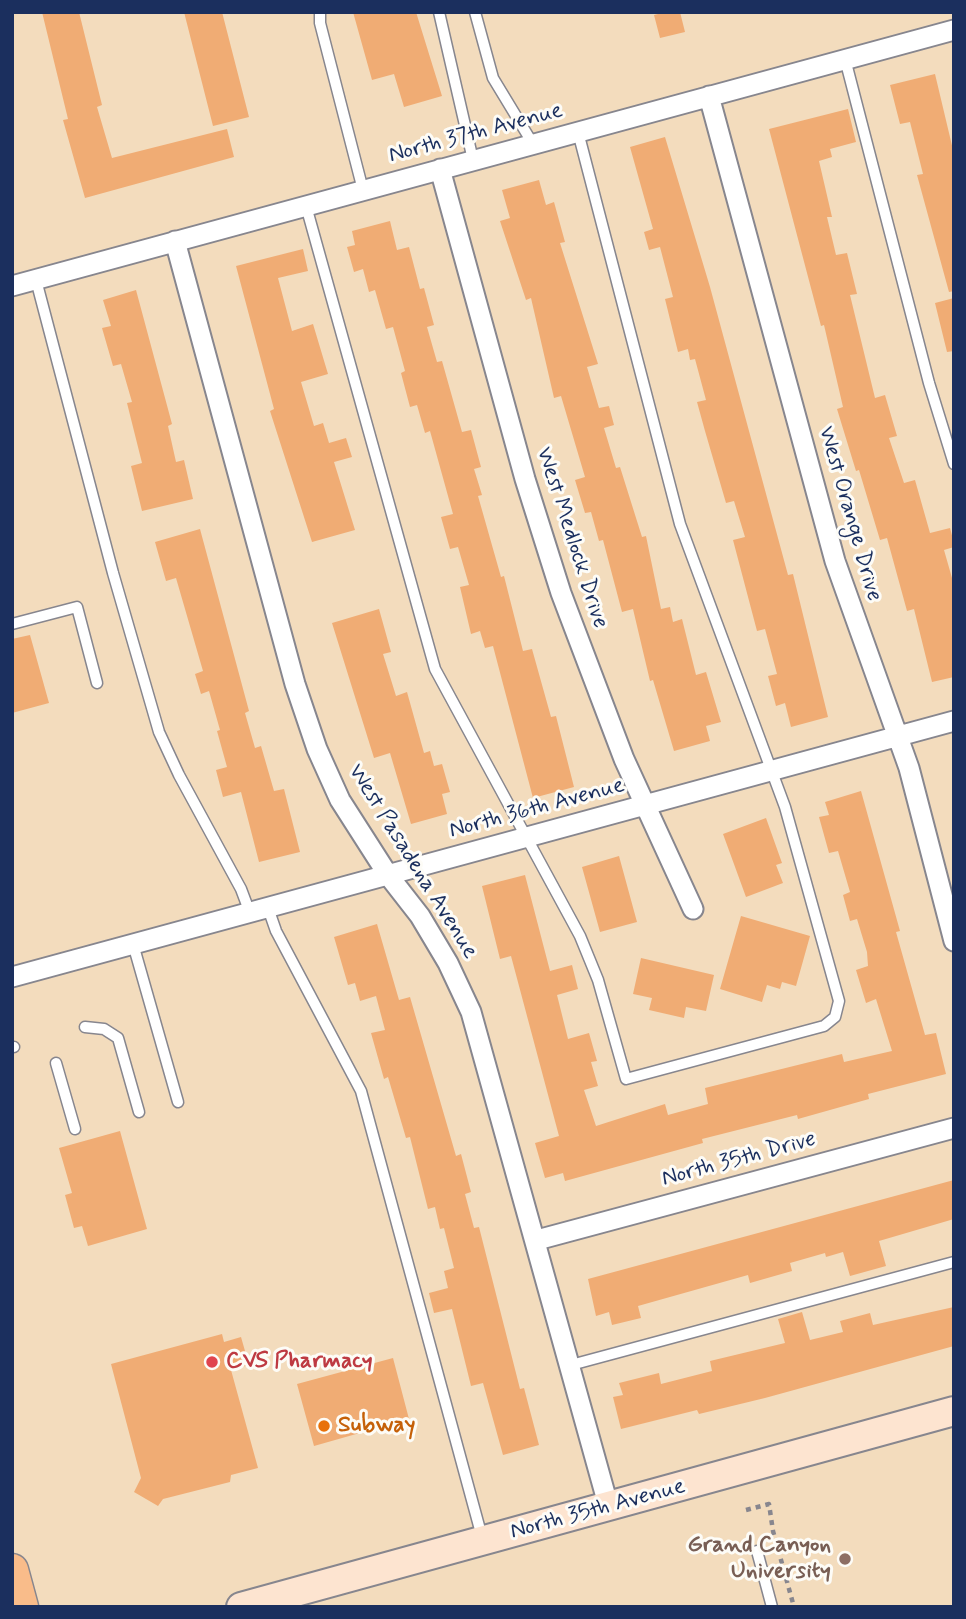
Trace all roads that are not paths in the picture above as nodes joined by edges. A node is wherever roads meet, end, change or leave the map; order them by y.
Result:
1 (320, 12) edge
2 (439, 12) edge
3 (475, 12) edge
4 (954, 30) edge
5 (845, 59) junction
6 (709, 96) junction
7 (578, 132) junction
8 (533, 144) junction
9 (473, 160) junction
10 (440, 169) junction
11 (363, 190) junction
12 (306, 206) junction
13 (175, 241) junction
14 (36, 281) junction
15 (12, 286) edge
16 (954, 464) edge
17 (12, 624) edge
18 (97, 683) dead end
19 (954, 721) edge
20 (898, 736) junction
21 (770, 771) junction
22 (645, 805) junction
23 (526, 838) junction
24 (388, 875) junction
25 (693, 909) dead end
26 (259, 911) junction
27 (954, 941) edge
28 (133, 944) junction
29 (12, 977) edge
30 (85, 1027) dead end
31 (56, 1063) dead end
32 (178, 1102) dead end
33 (139, 1112) dead end
34 (954, 1128) edge
35 (75, 1129) dead end
36 (537, 1240) junction
37 (954, 1262) edge
38 (571, 1365) junction
39 (954, 1412) edge
40 (609, 1508) junction
41 (483, 1541) junction
42 (757, 1551) dead end
43 (241, 1607) edge
44 (772, 1607) edge

1 - 11 lane
2 - 9 lane
3 - 8 lane
4 - 5 street, North 37th Avenue
5 - 6 street, North 37th Avenue
5 - 16 lane
6 - 7 street, North 37th Avenue
6 - 20 street, West Orange Drive
7 - 8 street, North 37th Avenue
7 - 21 lane
8 - 9 street, North 37th Avenue
9 - 10 street, North 37th Avenue
10 - 11 street, North 37th Avenue
10 - 22 street, West Medlock Drive
11 - 12 street, North 37th Avenue
12 - 13 street, North 37th Avenue
12 - 23 lane
13 - 14 street, North 37th Avenue
13 - 24 street, West Pasadena Avenue
14 - 15 street, North 37th Avenue
14 - 26 lane
17 - 18 lane
19 - 20 street, North 36th Avenue
20 - 21 street, North 36th Avenue
20 - 27 street, West Orange Drive
21 - 22 street, North 36th Avenue
21 - 23 lane
22 - 23 street, North 36th Avenue
22 - 25 street, West Medlock Drive
23 - 24 street, North 36th Avenue
24 - 26 street, North 36th Avenue
24 - 36 street, West Pasadena Avenue
26 - 28 street, North 36th Avenue
26 - 41 lane
28 - 29 street, North 36th Avenue
28 - 32 lane
30 - 33 lane
31 - 35 lane
34 - 36 street, North 35th Drive
36 - 38 street, West Pasadena Avenue
37 - 38 lane
38 - 40 street, West Pasadena Avenue
39 - 40 main road, North 35th Avenue
40 - 41 main road, North 35th Avenue
41 - 43 main road, North 35th Avenue
42 - 44 lane

